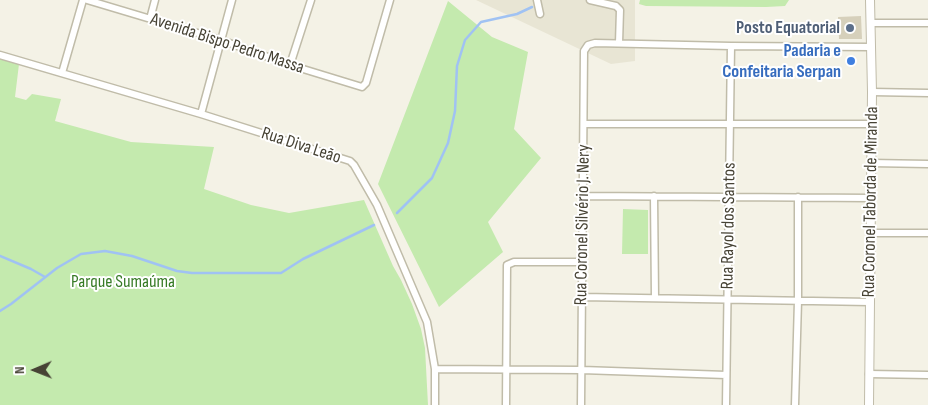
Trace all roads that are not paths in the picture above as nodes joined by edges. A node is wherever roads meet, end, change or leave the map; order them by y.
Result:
1 (83, 0) edge
2 (87, 0) edge
3 (155, 0) edge
4 (232, 0) edge
5 (310, 0) edge
6 (390, 0) edge
7 (537, 0) edge
8 (590, 0) edge
9 (870, 0) edge
10 (540, 14) dead end
11 (150, 19) junction
12 (871, 23) junction
13 (928, 23) edge
14 (221, 40) junction
15 (619, 43) junction
16 (731, 46) junction
17 (871, 47) junction
18 (0, 54) edge
19 (290, 64) junction
20 (62, 73) junction
21 (872, 92) junction
22 (928, 92) edge
23 (201, 114) junction
24 (584, 124) junction
25 (731, 124) junction
26 (872, 124) junction
27 (871, 163) junction
28 (928, 164) edge
29 (583, 196) junction
30 (654, 196) junction
31 (729, 197) junction
32 (798, 197) junction
33 (871, 198) junction
34 (870, 233) junction
35 (928, 234) edge
36 (582, 262) junction
37 (582, 297) junction
38 (655, 298) junction
39 (728, 300) junction
40 (798, 301) junction
41 (870, 302) junction
42 (435, 369) junction
43 (506, 370) junction
44 (582, 370) junction
45 (869, 374) junction
46 (726, 375) junction
47 (928, 375) edge
48 (435, 405) edge
49 (506, 405) edge
50 (581, 405) edge
51 (726, 405) edge
52 (795, 405) edge
53 (869, 405) edge

1 - 20 street
2 - 11 street, Avenida Bispo Pedro Massa
3 - 11 street
4 - 14 street
5 - 19 street
6 - 19 street, Avenida Bispo Pedro Massa
7 - 10 street
8 - 15 street
9 - 12 street, Rua Coronel Taborda de Miranda
11 - 14 street, Avenida Bispo Pedro Massa
12 - 13 street
12 - 17 street, Rua Coronel Taborda de Miranda
14 - 19 street, Avenida Bispo Pedro Massa
14 - 23 street
15 - 16 street
15 - 24 street, Rua Coronel Silvério J. Nery
16 - 17 street
16 - 25 street, Rua Rayol dos Santos
17 - 21 street, Rua Coronel Taborda de Miranda
18 - 20 street, Rua Diva Leão
20 - 23 street, Rua Diva Leão
21 - 22 street
21 - 26 street, Rua Coronel Taborda de Miranda
23 - 42 street, Rua Diva Leão
24 - 25 street
24 - 29 street, Rua Coronel Silvério J. Nery
25 - 26 street
25 - 31 street, Rua Rayol dos Santos
26 - 27 street, Rua Coronel Taborda de Miranda
27 - 28 street
27 - 33 street, Rua Coronel Taborda de Miranda
29 - 30 street
29 - 36 street, Rua Coronel Silvério J. Nery
30 - 31 street
30 - 38 street
31 - 32 street
31 - 39 street, Rua Rayol dos Santos
32 - 33 street
32 - 40 street
33 - 34 street, Rua Coronel Taborda de Miranda
34 - 35 street
34 - 41 street, Rua Coronel Taborda de Miranda
36 - 37 street, Rua Coronel Silvério J. Nery
36 - 43 street
37 - 38 street
37 - 44 street, Rua Coronel Silvério J. Nery
38 - 39 street
39 - 40 street
39 - 46 street, Rua Rayol dos Santos
40 - 41 street
40 - 52 street
41 - 45 street, Rua Coronel Taborda de Miranda
42 - 43 street
42 - 48 street, Rua Diva Leão
43 - 44 street
43 - 49 street
44 - 46 street
44 - 50 street, Rua Coronel Silvério J. Nery
45 - 47 street
45 - 53 street, Rua Coronel Taborda de Miranda
46 - 51 street, Rua Rayol dos Santos

